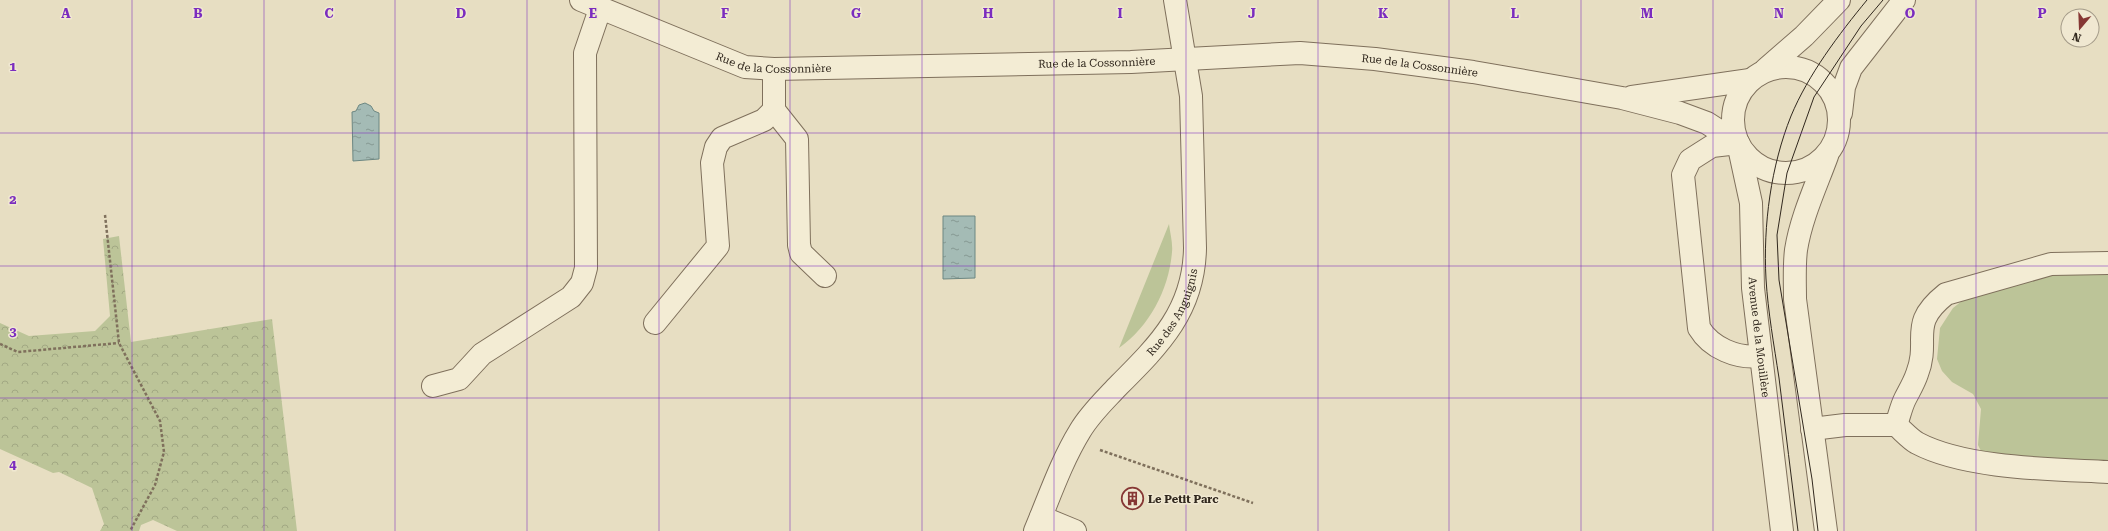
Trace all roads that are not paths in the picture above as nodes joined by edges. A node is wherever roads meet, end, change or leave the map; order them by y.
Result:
1 (1175, 0) edge
2 (1839, 0) edge
3 (1904, 0) edge
4 (591, 4) edge
5 (1184, 58) junction
6 (774, 69) junction
7 (1757, 75) junction
8 (1622, 98) junction
9 (774, 110) junction
10 (1840, 122) junction
11 (1738, 143) junction
12 (1826, 156) junction
13 (2108, 263) edge
14 (825, 276) dead end
15 (655, 323) dead end
16 (1761, 356) junction
17 (433, 386) dead end
18 (1896, 425) junction
19 (1812, 429) junction
20 (2108, 472) edge
21 (1038, 524) edge
22 (1075, 531) edge
23 (1782, 531) edge
24 (1826, 531) edge

1 - 5 street, Rue des Anguignis
2 - 7 street
3 - 10 street
4 - 6 street, Rue de la Cossonnière
4 - 17 street
5 - 6 street, Rue de la Cossonnière
5 - 8 street, Rue de la Cossonnière
5 - 21 street, Rue des Anguignis
6 - 9 street
7 - 8 street, Rue de la Cossonnière
7 - 10 street
7 - 11 street
8 - 11 street, Rue de la Cossonnière
9 - 14 street
9 - 15 street
10 - 12 street
11 - 12 street
11 - 16 street, Avenue de la Mouillère
11 - 16 street
12 - 19 street
13 - 18 street
16 - 23 street, Avenue de la Mouillère
18 - 19 street
18 - 20 street
19 - 24 street
21 - 22 street

